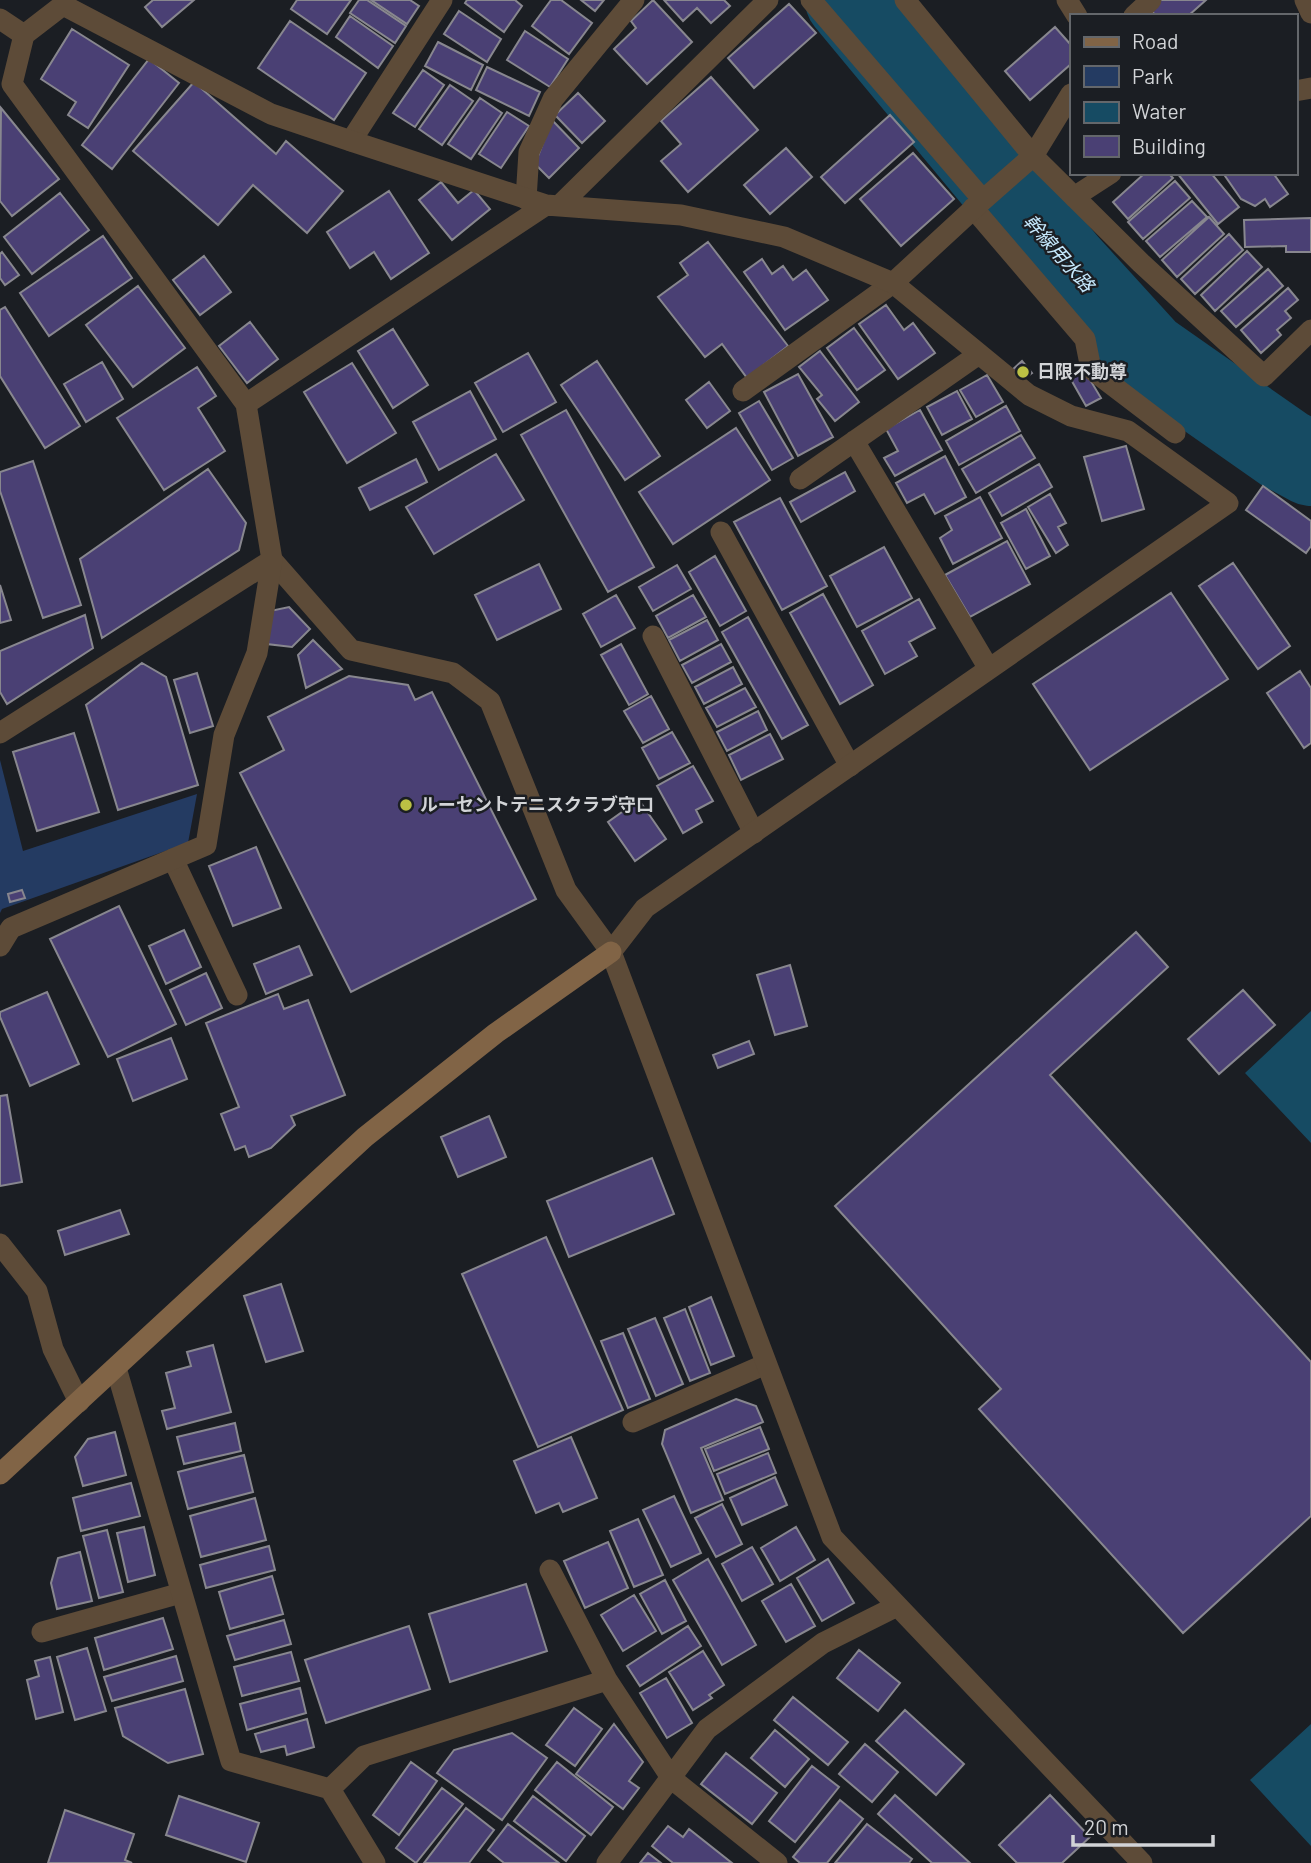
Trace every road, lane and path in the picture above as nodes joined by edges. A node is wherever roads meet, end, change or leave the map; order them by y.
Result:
1 (442, 0) edge
2 (634, 0) edge
3 (768, 0) edge
4 (811, 0) edge
5 (905, 0) edge
6 (1151, 0) edge
7 (1305, 0) edge
8 (63, 3) edge
9 (1311, 13) edge
10 (1136, 14) edge
11 (0, 19) edge
12 (24, 36) junction
13 (6, 89) edge
14 (1070, 96) edge
15 (351, 141) junction
16 (1029, 160) junction
17 (1108, 175) edge
18 (1074, 197) junction
19 (982, 201) junction
20 (544, 203) junction
21 (892, 283) junction
22 (1311, 330) edge
23 (979, 354) junction
24 (743, 391) dead end
25 (246, 404) junction
26 (1175, 433) dead end
27 (854, 441) junction
28 (800, 479) dead end
29 (721, 532) dead end
30 (272, 560) junction
31 (653, 636) dead end
32 (989, 669) junction
33 (0, 733) edge
34 (850, 766) junction
35 (754, 833) junction
36 (173, 859) junction
37 (0, 946) edge
38 (611, 952) junction
39 (237, 995) dead end
40 (0, 1244) edge
41 (766, 1364) junction
42 (116, 1368) junction
43 (79, 1402) junction
44 (633, 1422) dead end
45 (0, 1474) edge
46 (550, 1570) dead end
47 (181, 1593) junction
48 (897, 1606) junction
49 (42, 1632) dead end
50 (607, 1681) junction
51 (672, 1779) junction
52 (330, 1789) junction
53 (375, 1863) edge
54 (607, 1863) edge
55 (777, 1863) edge
56 (1142, 1863) edge

1 - 15 street
2 - 20 street
3 - 20 street
4 - 19 street
5 - 16 street
6 - 10 street
7 - 9 street
8 - 12 street
8 - 15 street
11 - 12 street
12 - 13 street
13 - 25 street
14 - 16 street
15 - 20 street
16 - 18 street
16 - 19 street
17 - 18 street
18 - 22 street
19 - 21 street
19 - 26 street
20 - 21 street
20 - 25 street
21 - 23 street
21 - 24 street
23 - 27 street
23 - 32 street
25 - 30 street
27 - 28 street
27 - 32 street
29 - 34 street
30 - 33 street
30 - 36 street
30 - 38 street
31 - 35 street
32 - 34 street
34 - 35 street
35 - 38 street
36 - 37 street
36 - 39 street
38 - 41 street
38 - 42 street
40 - 43 street
41 - 44 street
41 - 48 street
42 - 43 street
42 - 47 street
43 - 45 street
46 - 50 street
47 - 49 street
47 - 52 street
48 - 51 street
48 - 56 street
50 - 51 street
50 - 52 street
51 - 54 street
51 - 55 street
52 - 53 street

